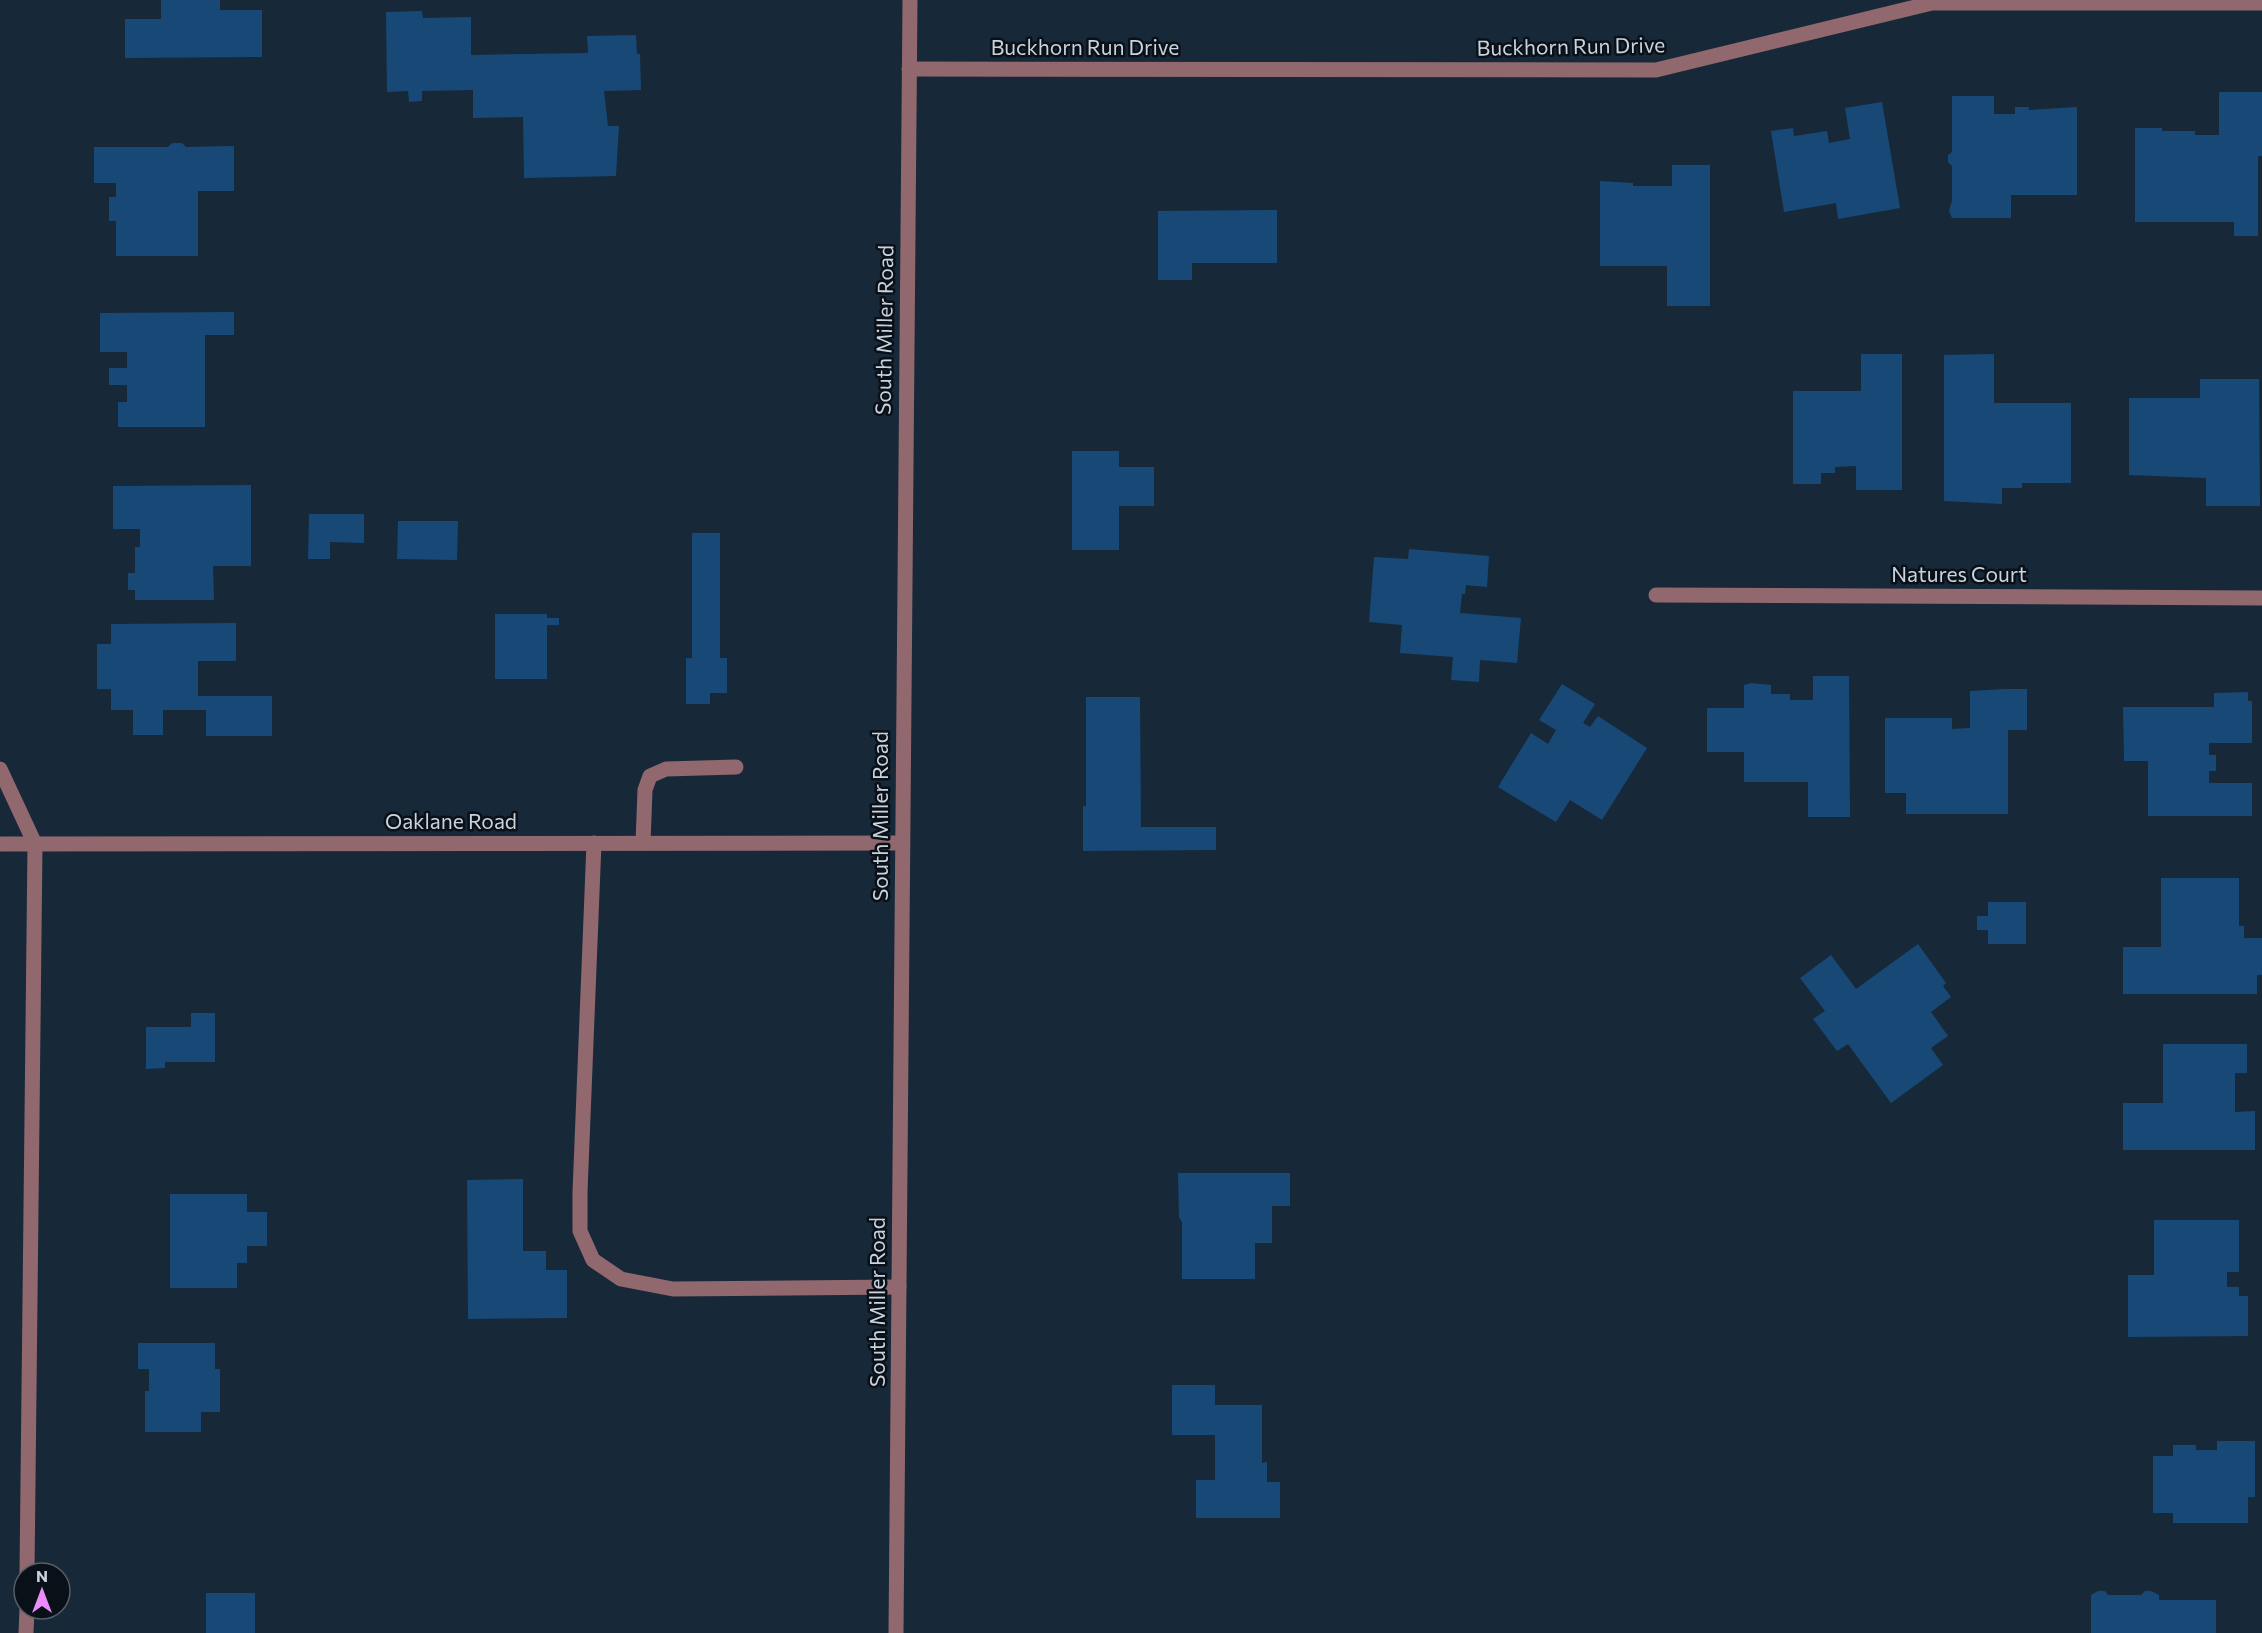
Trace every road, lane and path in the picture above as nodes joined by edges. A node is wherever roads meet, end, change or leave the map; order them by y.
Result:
1 (910, 0) edge
2 (2262, 3) edge
3 (909, 69) junction
4 (1656, 595) dead end
5 (2262, 597) edge
6 (736, 767) dead end
7 (0, 768) edge
8 (594, 843) junction
9 (643, 843) junction
10 (902, 843) junction
11 (0, 844) edge
12 (35, 844) junction
13 (899, 1287) junction
14 (27, 1561) edge
15 (896, 1633) edge

1 - 3 street, South Miller Road
2 - 3 street, Buckhorn Run Drive
3 - 10 street, South Miller Road
4 - 5 street, Natures Court
6 - 9 street
7 - 12 street
8 - 9 street, Oaklane Road
8 - 12 street, Oaklane Road
8 - 13 street
9 - 10 street, Oaklane Road
10 - 13 street, South Miller Road
11 - 12 street, Oaklane Road
12 - 14 street
13 - 15 street, South Miller Road

